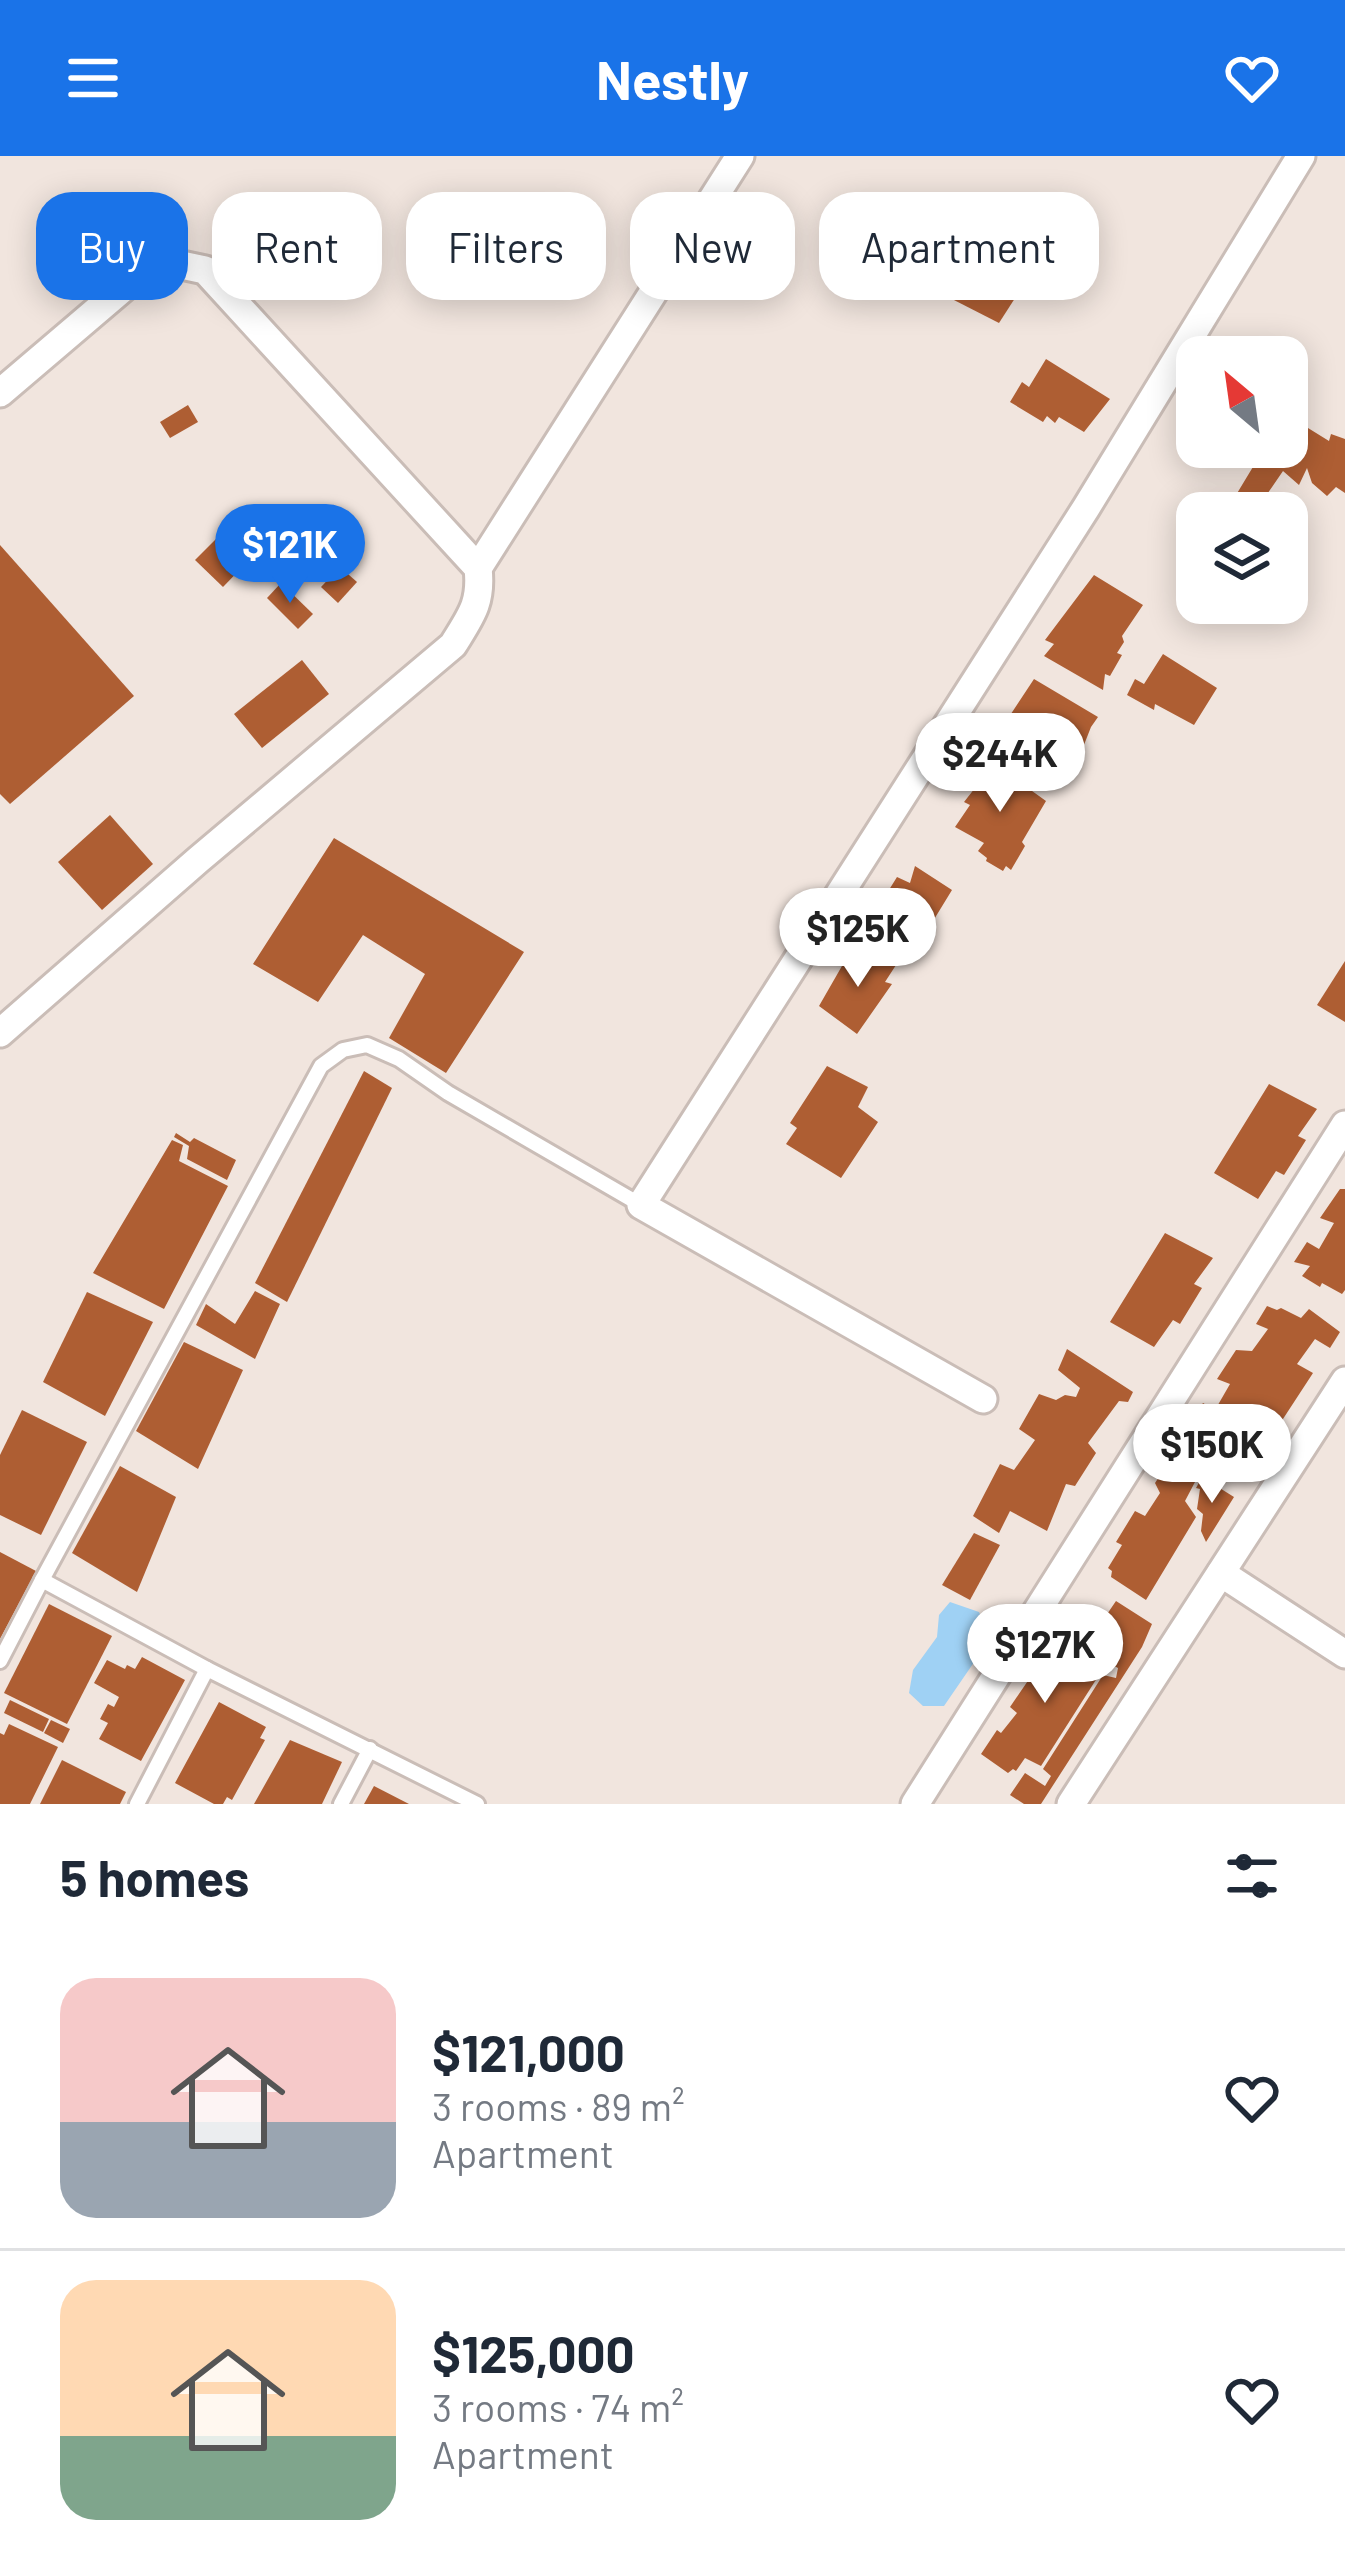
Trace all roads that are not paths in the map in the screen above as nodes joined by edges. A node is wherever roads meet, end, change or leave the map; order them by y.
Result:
1 (740, 156) edge
2 (1301, 156) edge
3 (0, 393) edge
4 (478, 568) junction
5 (0, 1033) edge
6 (1345, 1125) edge
7 (641, 1205) junction
8 (1345, 1381) edge
9 (983, 1399) dead end
10 (1221, 1574) junction
11 (42, 1580) junction
12 (1345, 1654) edge
13 (0, 1660) edge
14 (207, 1669) junction
15 (370, 1749) junction
16 (137, 1804) edge
17 (341, 1804) edge
18 (477, 1804) edge
19 (915, 1804) edge
20 (1071, 1804) edge

1 - 4 street
2 - 7 street
3 - 4 street
4 - 5 street
6 - 19 street
7 - 9 street
7 - 11 lane
8 - 10 street
10 - 12 street
10 - 20 street
11 - 13 lane
11 - 14 lane
14 - 15 lane
14 - 16 lane
15 - 17 lane
15 - 18 lane

